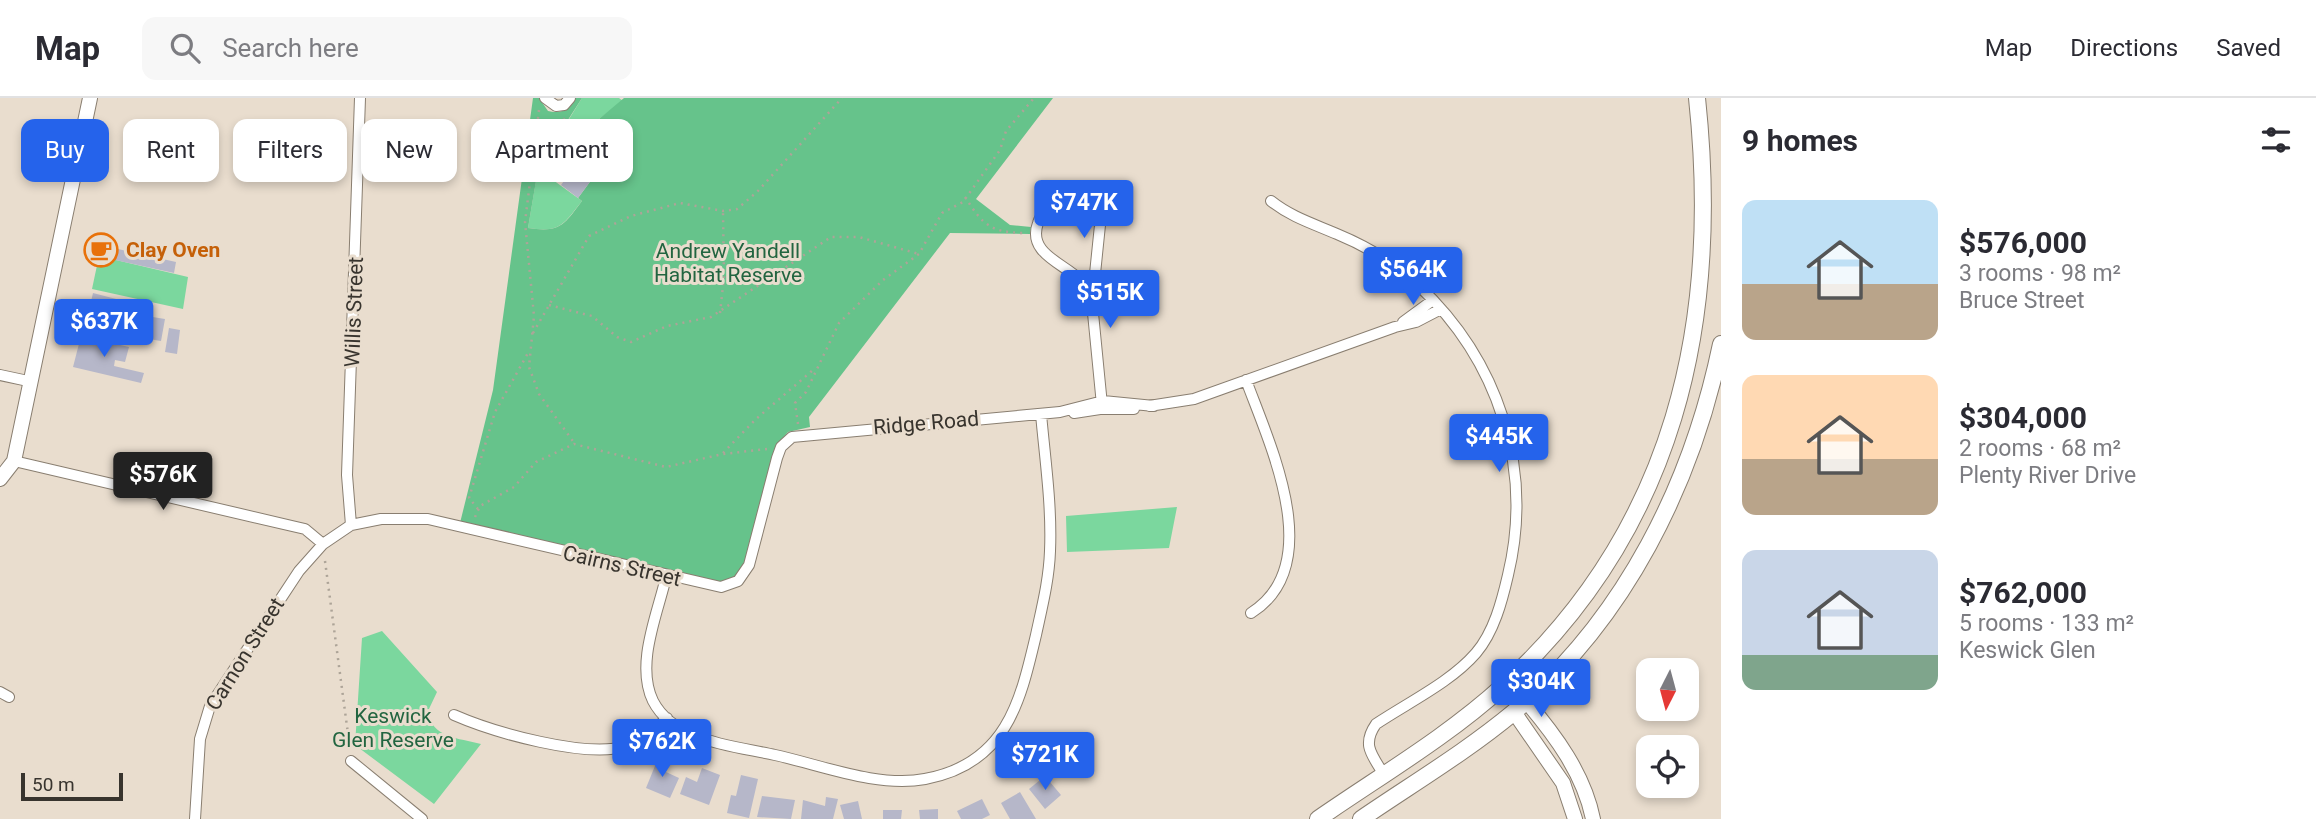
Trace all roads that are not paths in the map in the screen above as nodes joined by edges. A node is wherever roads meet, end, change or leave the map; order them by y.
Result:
1 (90, 98) edge
2 (360, 98) edge
3 (570, 98) edge
4 (1685, 98) edge
5 (1698, 98) edge
6 (545, 99) edge
7 (1700, 117) junction
8 (1271, 201) dead end
9 (1092, 303) junction
10 (1437, 305) junction
11 (1721, 344) edge
12 (0, 375) edge
13 (1246, 380) junction
14 (29, 381) junction
15 (1100, 404) junction
16 (1041, 414) junction
17 (781, 447) joint
18 (14, 461) junction
19 (0, 479) edge
20 (351, 525) junction
21 (323, 544) junction
22 (666, 577) junction
23 (1251, 613) dead end
24 (1502, 687) junction
25 (1520, 707) junction
26 (454, 715) dead end
27 (667, 718) junction
28 (1554, 737) junction
29 (1540, 747) junction
30 (351, 761) road end
31 (1383, 774) junction
32 (1397, 795) junction
33 (195, 819) edge
34 (422, 819) edge
35 (1318, 819) edge
36 (1362, 819) edge
37 (1575, 819) edge
38 (1593, 819) edge

1 - 14 street
2 - 20 street, Willis Street
3 - 6 street
4 - 7 main road
5 - 7 main road
7 - 24 main road
8 - 10 street
9 - 9 street
9 - 15 street
10 - 13 street, Ridge Road
10 - 31 street
11 - 25 main road
12 - 14 street
13 - 15 street, Ridge Road
13 - 23 street
14 - 18 street
15 - 16 street, Ridge Road
16 - 17 street, Ridge Road
16 - 27 street
17 - 22 street, Cairns Street
18 - 19 street
18 - 21 street
20 - 21 street
20 - 22 street, Cairns Street
21 - 33 street, Carnon Street
22 - 27 street
24 - 25 main road
24 - 31 main road
25 - 28 street
25 - 29 street
25 - 32 main road
26 - 27 street
28 - 29 street
28 - 38 street
29 - 37 street
30 - 34 street
31 - 32 main road
31 - 35 main road
32 - 36 main road

